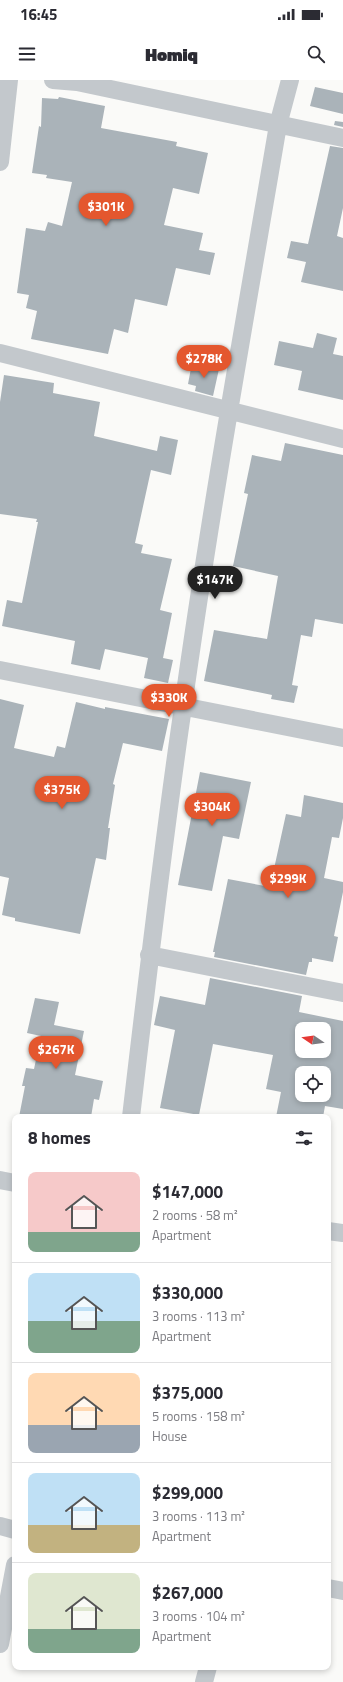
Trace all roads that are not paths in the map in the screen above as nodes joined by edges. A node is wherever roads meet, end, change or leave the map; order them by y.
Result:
1 (10, 80) edge
2 (53, 80) edge
3 (290, 80) edge
4 (278, 125) junction
5 (343, 138) edge
6 (0, 162) edge
7 (0, 353) edge
8 (229, 411) junction
9 (343, 439) edge
10 (0, 670) edge
11 (183, 706) junction
12 (343, 738) edge
13 (149, 955) junction
14 (343, 992) edge
15 (131, 1114) edge
16 (0, 1180) edge
17 (12, 1182) edge
18 (331, 1231) edge
19 (343, 1233) edge
20 (0, 1526) edge
21 (12, 1529) edge
22 (12, 1581) edge
23 (331, 1589) edge
24 (343, 1591) edge
25 (0, 1644) edge
26 (207, 1670) edge
27 (204, 1682) edge

1 - 6 street
2 - 4 street
3 - 4 street
4 - 5 street
4 - 8 street
7 - 8 street
8 - 9 street
8 - 11 street
10 - 11 street
11 - 12 street
11 - 13 street
13 - 14 street
13 - 15 street
16 - 17 street
18 - 19 street
20 - 21 street
22 - 25 street
23 - 24 street
26 - 27 street

